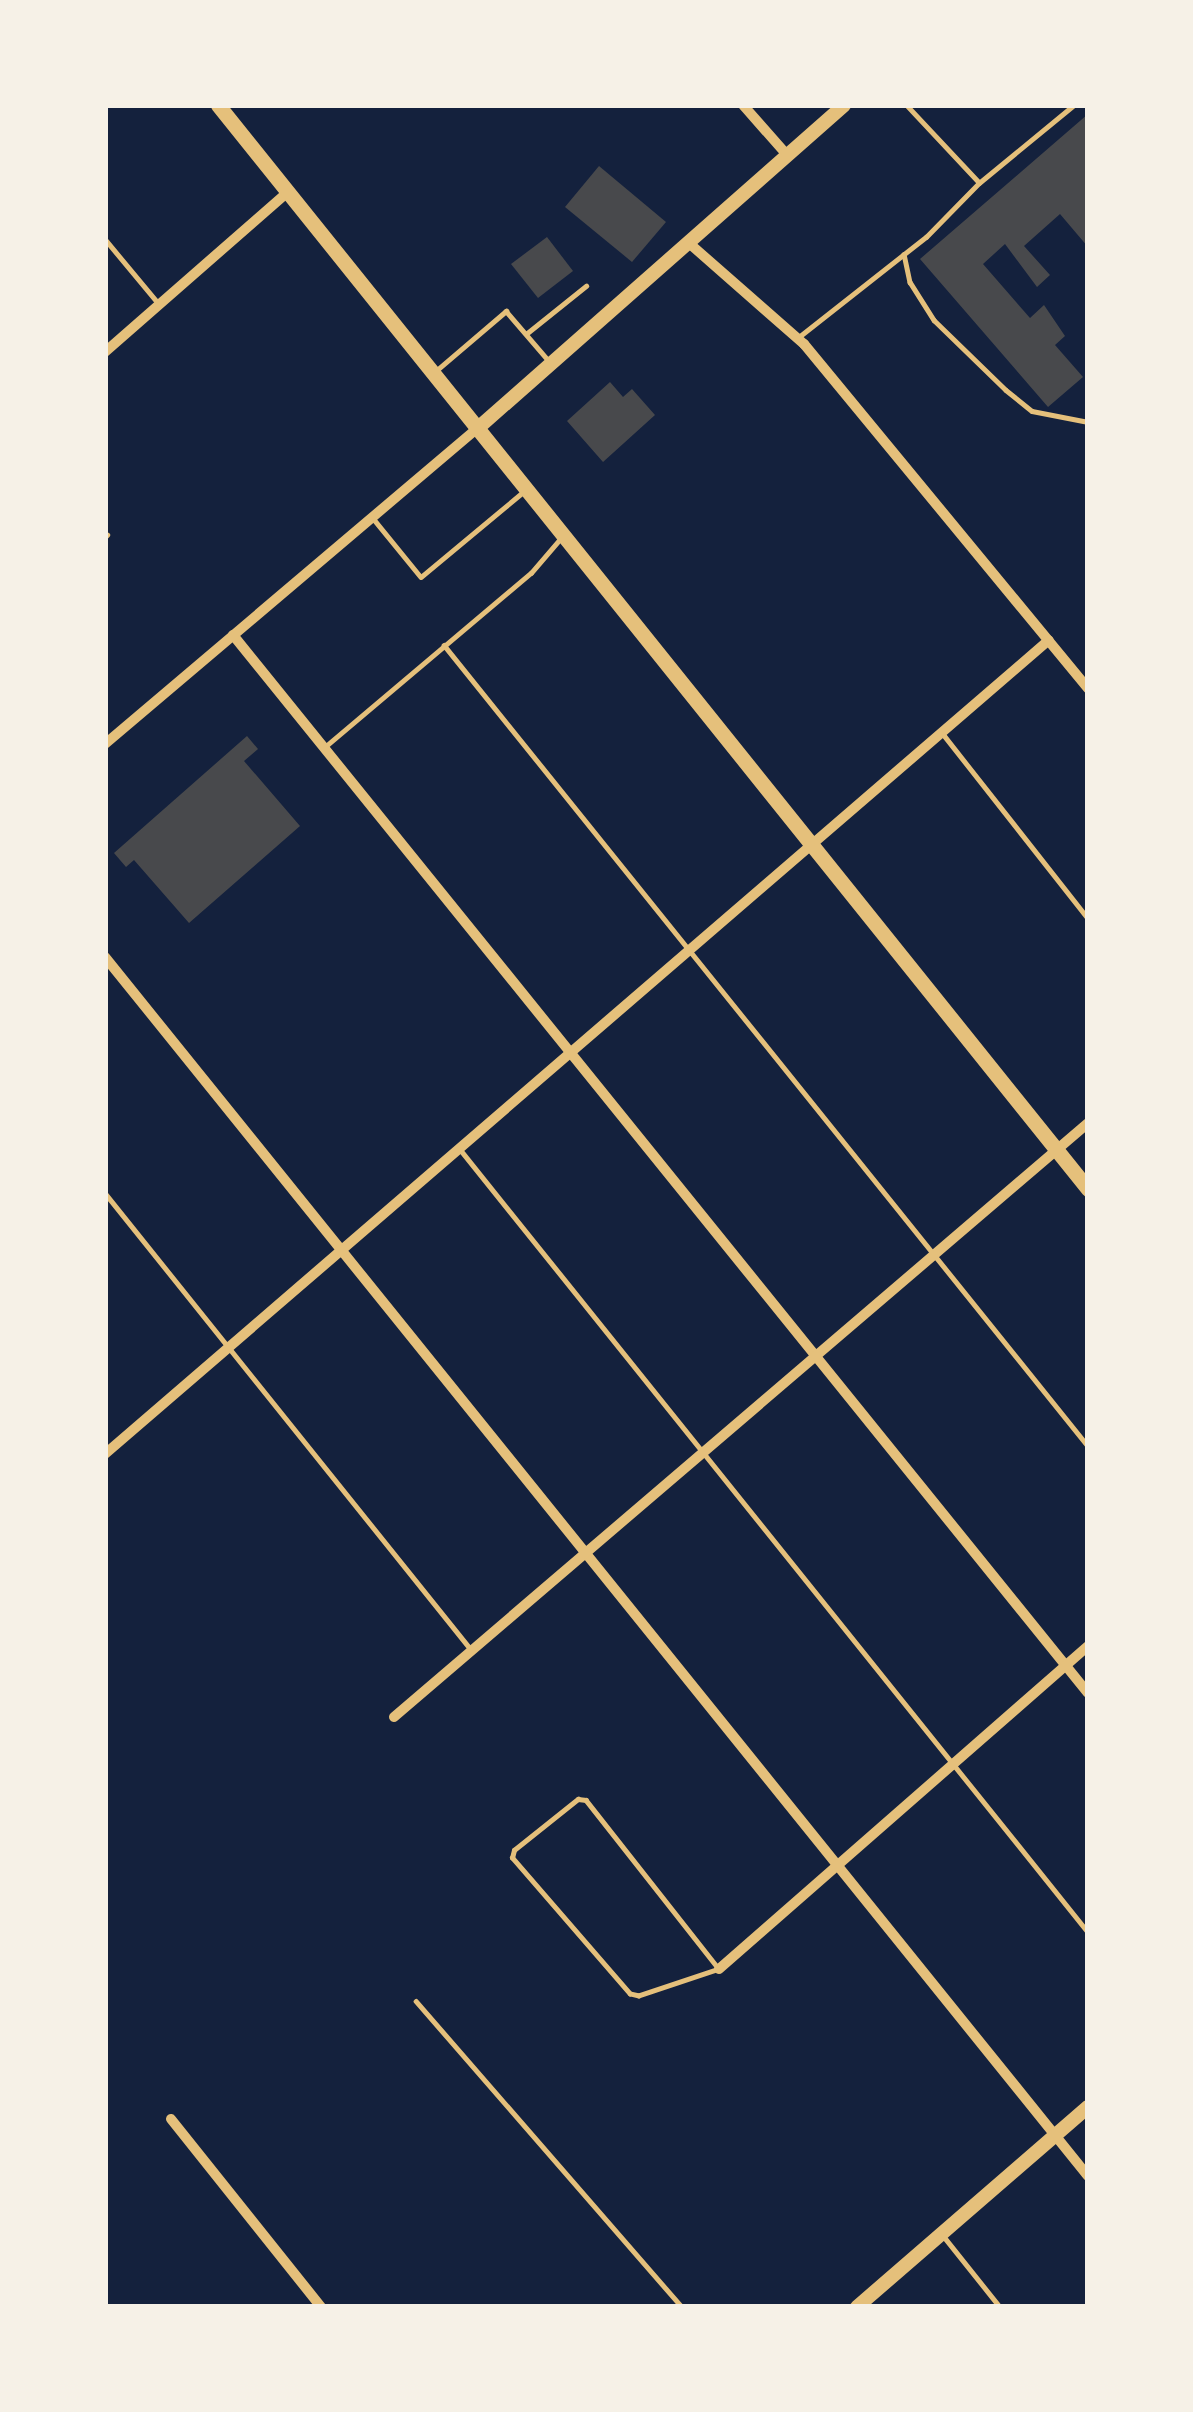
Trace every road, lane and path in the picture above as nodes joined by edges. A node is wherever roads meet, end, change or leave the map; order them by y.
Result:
1 (218, 105) edge
2 (743, 105) edge
3 (844, 105) edge
4 (906, 105) edge
5 (1074, 105) edge
6 (788, 156) junction
7 (979, 182) junction
8 (288, 192) junction
9 (105, 239) edge
10 (690, 244) junction
11 (904, 254) junction
12 (586, 286) dead end
13 (159, 304) junction
14 (526, 334) junction
15 (797, 338) junction
16 (105, 352) edge
17 (553, 365) junction
18 (434, 373) junction
19 (1088, 422) edge
20 (478, 428) junction
21 (526, 489) junction
22 (372, 517) junction
23 (564, 535) junction
24 (233, 635) junction
25 (1049, 640) junction
26 (444, 646) junction
27 (1088, 689) edge
28 (942, 732) junction
29 (105, 744) edge
30 (325, 747) junction
31 (813, 842) junction
32 (1088, 918) edge
33 (691, 947) junction
34 (105, 957) edge
35 (571, 1051) junction
36 (1088, 1123) edge
37 (459, 1148) junction
38 (1056, 1150) junction
39 (1088, 1189) edge
40 (105, 1192) edge
41 (341, 1250) junction
42 (936, 1253) junction
43 (228, 1347) junction
44 (817, 1355) junction
45 (108, 1446) edge
46 (1088, 1446) edge
47 (703, 1452) junction
48 (586, 1552) junction
49 (1088, 1646) edge
50 (471, 1651) junction
51 (1066, 1665) junction
52 (1088, 1693) edge
53 (394, 1717) dead end
54 (952, 1765) junction
55 (837, 1865) junction
56 (1088, 1932) edge
57 (719, 1969) junction
58 (416, 2001) dead end
59 (1088, 2107) edge
60 (171, 2119) dead end
61 (1056, 2135) junction
62 (1088, 2176) edge
63 (942, 2234) junction
64 (321, 2307) edge
65 (682, 2307) edge
66 (857, 2307) edge
67 (1000, 2307) edge

1 - 8 main road
2 - 6 street
3 - 6 street
4 - 7 lane
5 - 7 lane
6 - 10 street
7 - 11 lane
8 - 13 street
8 - 18 main road
9 - 13 lane
10 - 15 street
10 - 17 street
11 - 15 lane
11 - 19 lane
12 - 14 lane
13 - 16 street
14 - 17 lane
14 - 18 lane
15 - 25 street
17 - 20 street
18 - 20 main road
20 - 21 main road
20 - 22 street
21 - 22 lane
21 - 23 main road
22 - 24 street
23 - 26 lane
23 - 31 main road
24 - 29 street
24 - 30 street
25 - 27 street
25 - 28 street
26 - 30 lane
26 - 33 lane
28 - 31 street
28 - 32 lane
30 - 35 street
31 - 33 street
31 - 38 main road
33 - 35 street
33 - 42 lane
34 - 41 street
35 - 37 street
35 - 44 street
36 - 38 street
37 - 41 street
37 - 47 lane
38 - 39 main road
38 - 42 street
40 - 43 lane
41 - 43 street
41 - 48 street
42 - 44 street
42 - 46 lane
43 - 45 street
43 - 50 lane
44 - 47 street
44 - 51 street
47 - 48 street
47 - 54 lane
48 - 50 street
48 - 55 street
49 - 51 street
50 - 53 street
51 - 52 street
51 - 54 street
54 - 55 street
54 - 56 lane
55 - 57 street
55 - 61 street
57 - 57 lane
58 - 65 lane
59 - 61 street
60 - 64 street
61 - 62 street
61 - 63 street
63 - 66 street
63 - 67 lane

